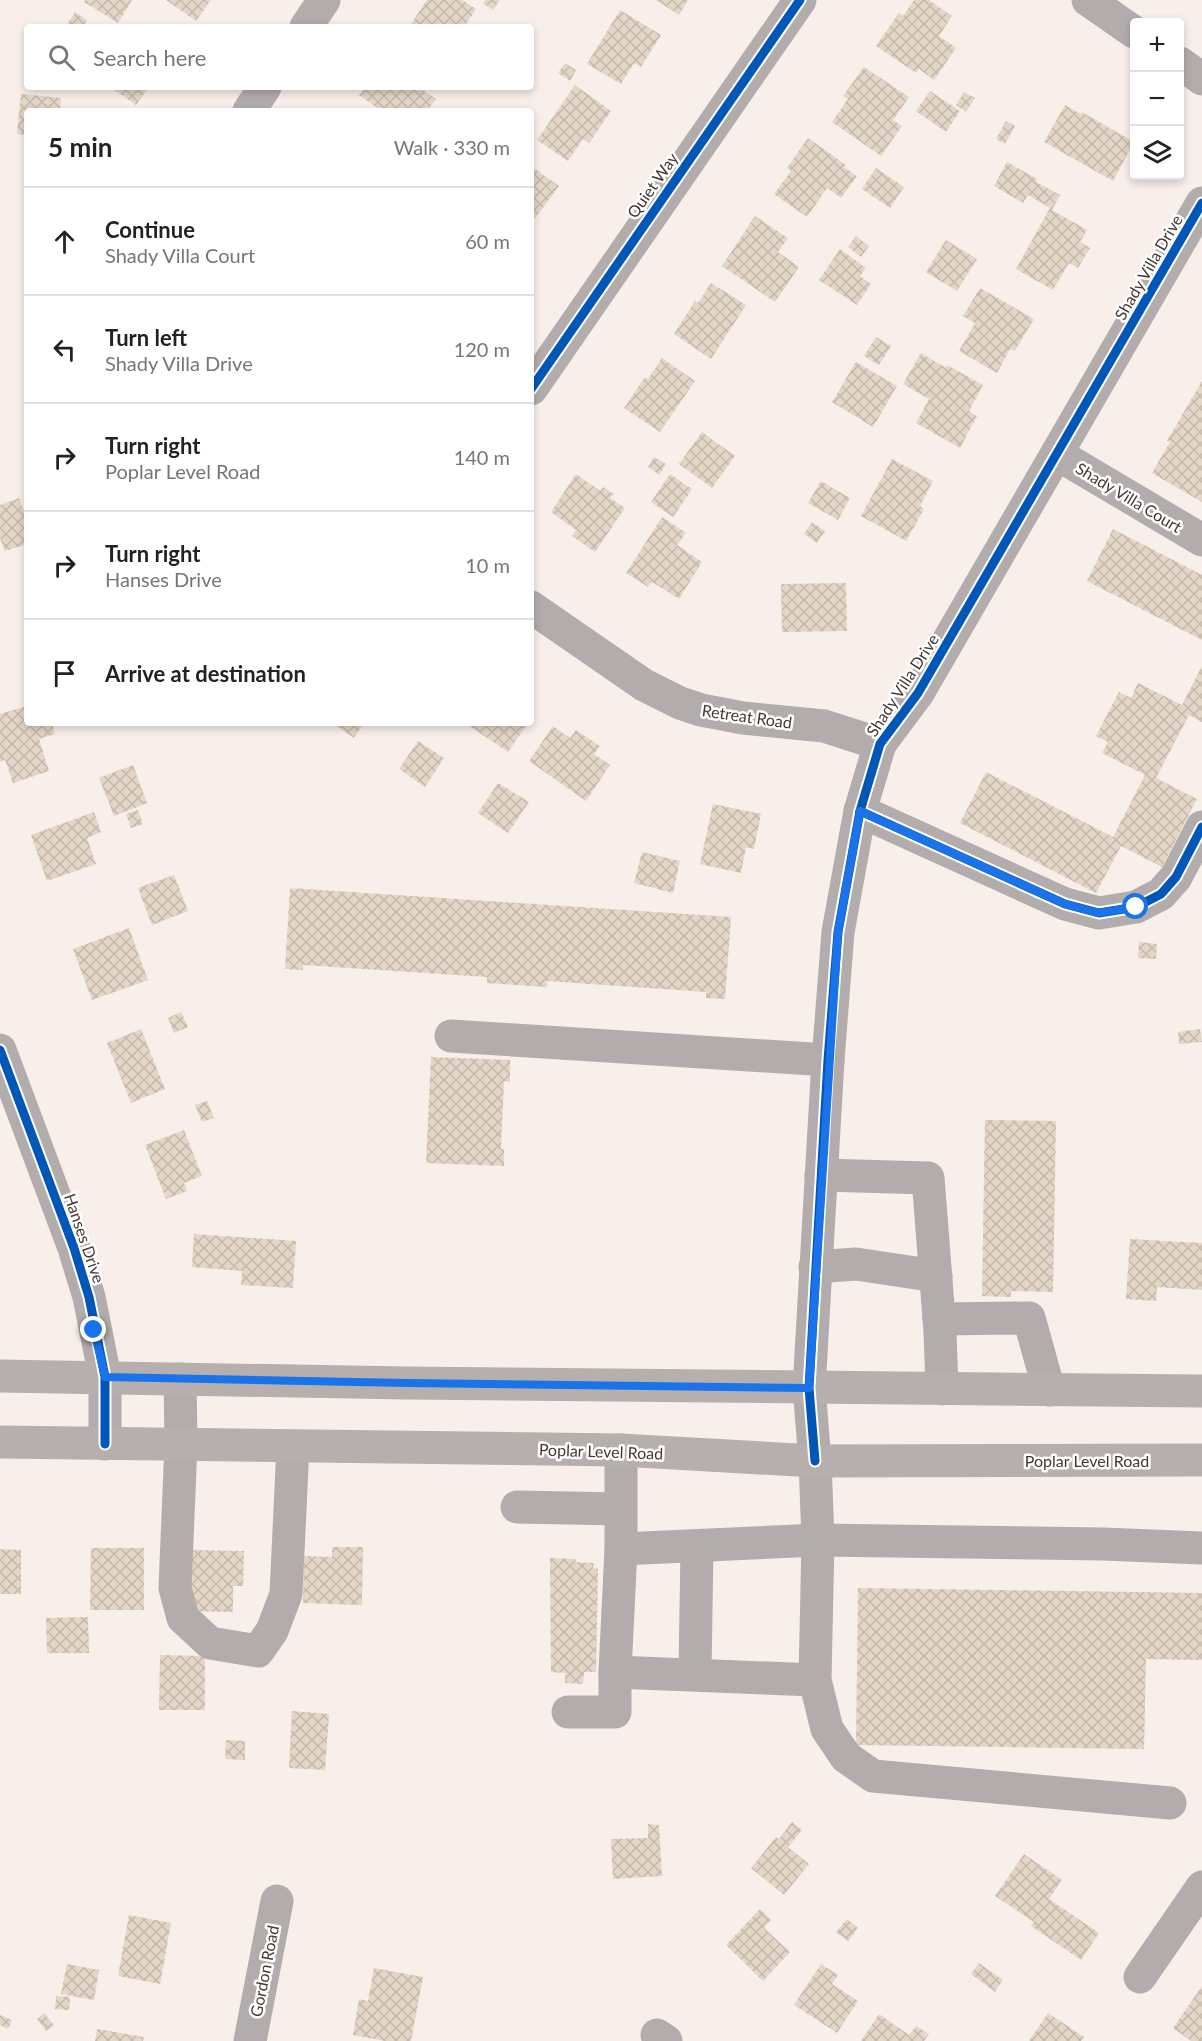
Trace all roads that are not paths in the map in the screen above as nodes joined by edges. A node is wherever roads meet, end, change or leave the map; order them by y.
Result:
1 (324, 0) edge
2 (800, 0) edge
3 (1088, 0) edge
4 (308, 24) edge
5 (1130, 29) edge
6 (1184, 66) edge
7 (1202, 79) edge
8 (264, 90) edge
9 (251, 108) edge
10 (1202, 203) edge
11 (534, 385) edge
12 (1057, 454) junction
13 (1202, 540) edge
14 (534, 610) edge
15 (880, 744) junction
16 (860, 811) junction
17 (1202, 827) edge
18 (451, 1036) dead end
19 (0, 1050) edge
20 (828, 1060) junction
21 (821, 1175) junction
22 (815, 1267) junction
23 (936, 1276) junction
24 (939, 1319) junction
25 (0, 1376) edge
26 (105, 1377) junction
27 (180, 1379) junction
28 (809, 1388) junction
29 (942, 1389) junction
30 (1049, 1390) junction
31 (1202, 1391) edge
32 (0, 1442) edge
33 (105, 1444) junction
34 (181, 1444) junction
35 (293, 1446) junction
36 (621, 1450) junction
37 (1202, 1460) edge
38 (815, 1461) junction
39 (517, 1507) dead end
40 (620, 1509) junction
41 (818, 1540) junction
42 (698, 1545) junction
43 (1202, 1548) edge
44 (621, 1550) junction
45 (615, 1672) junction
46 (695, 1674) junction
47 (815, 1680) junction
48 (568, 1712) dead end
49 (1170, 1803) dead end
50 (1202, 1887) edge
51 (277, 1901) dead end
52 (1140, 1977) dead end
53 (250, 2041) edge

1 - 4 street
2 - 11 street, Quiet Way
3 - 5 street
6 - 7 street
8 - 9 street
10 - 12 street, Shady Villa Drive
12 - 13 street, Shady Villa Court
12 - 15 street, Shady Villa Drive
14 - 15 street, Retreat Road
15 - 16 street, Shady Villa Drive
16 - 17 street
16 - 20 street, Shady Villa Drive
18 - 20 street
19 - 26 street, Hanses Drive
20 - 21 street, Shady Villa Drive
21 - 22 street, Shady Villa Drive
21 - 23 street
22 - 23 street
22 - 28 street, Shady Villa Drive
23 - 24 street
24 - 29 street
24 - 30 street
25 - 26 main road
26 - 27 main road
26 - 33 street, Hanses Drive
27 - 28 main road
27 - 34 street
28 - 29 main road
28 - 38 street, Shady Villa Drive
29 - 30 main road
30 - 31 main road
32 - 33 main road, Poplar Level Road
33 - 34 main road, Poplar Level Road
34 - 35 main road, Poplar Level Road
34 - 35 street
35 - 36 main road, Poplar Level Road
36 - 38 main road, Poplar Level Road
36 - 40 street
37 - 38 main road, Poplar Level Road
38 - 41 street, Shady Villa Drive
39 - 40 street
40 - 44 street
41 - 42 street
41 - 43 street
41 - 47 street, Shady Villa Drive
42 - 44 street
42 - 46 street
44 - 45 street
45 - 46 street
45 - 48 street
46 - 47 street
47 - 49 street, Shady Villa Drive
50 - 52 street
51 - 53 street, Gordon Road

